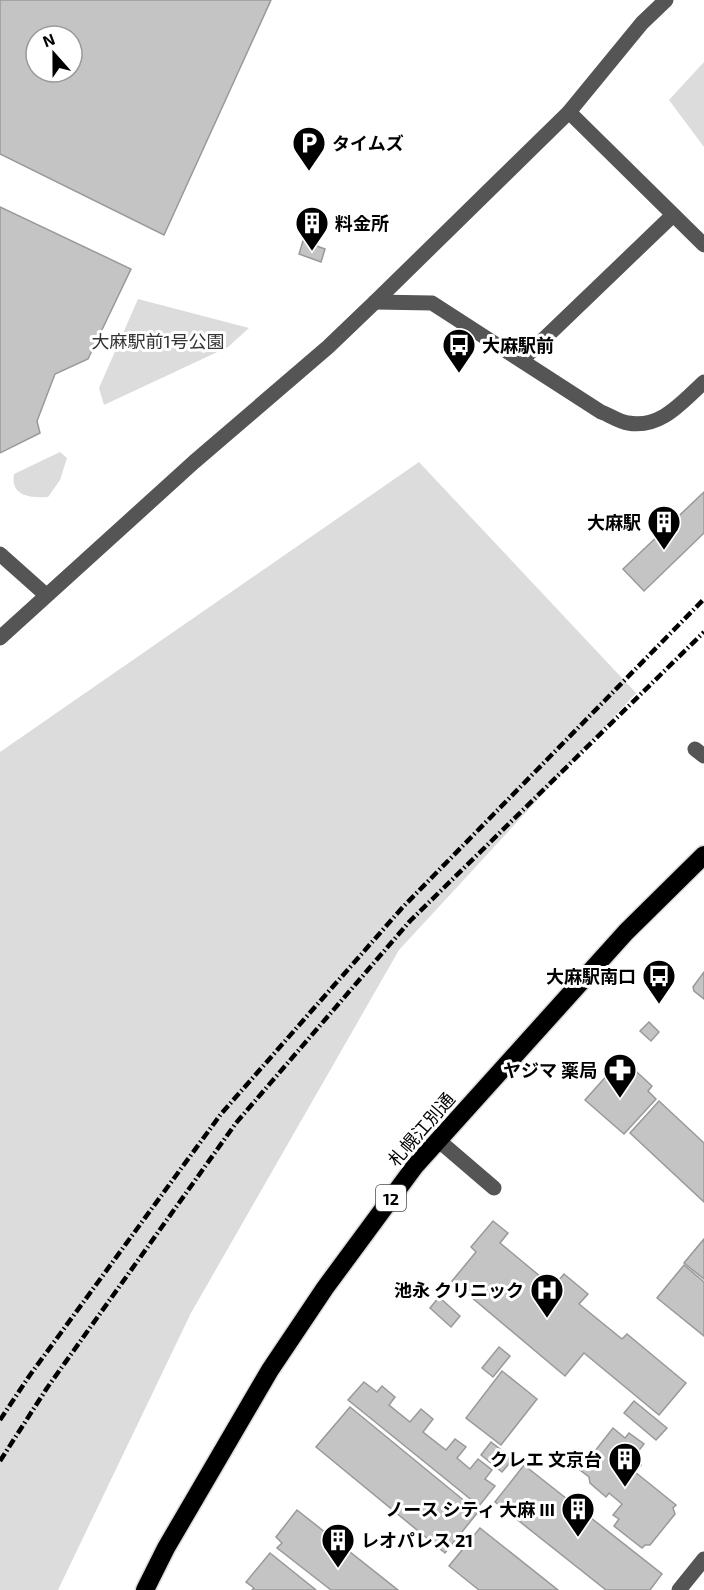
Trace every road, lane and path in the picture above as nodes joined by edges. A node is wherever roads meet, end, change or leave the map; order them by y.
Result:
1 (666, 0) edge
2 (569, 112) junction
3 (673, 215) junction
4 (704, 245) edge
5 (375, 302) junction
6 (522, 360) junction
7 (704, 382) edge
8 (0, 554) edge
9 (46, 595) junction
10 (0, 638) edge
11 (704, 855) edge
12 (438, 1140) junction
13 (494, 1188) dead end
14 (704, 1559) edge
15 (145, 1590) edge
16 (679, 1590) edge

1 - 2 street
2 - 3 street
2 - 5 street
3 - 4 street
3 - 6 street
5 - 6 street
5 - 9 street
6 - 7 street
8 - 9 street
9 - 10 street
11 - 12 highway, 札幌江別通 / 12
12 - 13 street
12 - 15 highway, 札幌江別通 / 12
14 - 16 street

